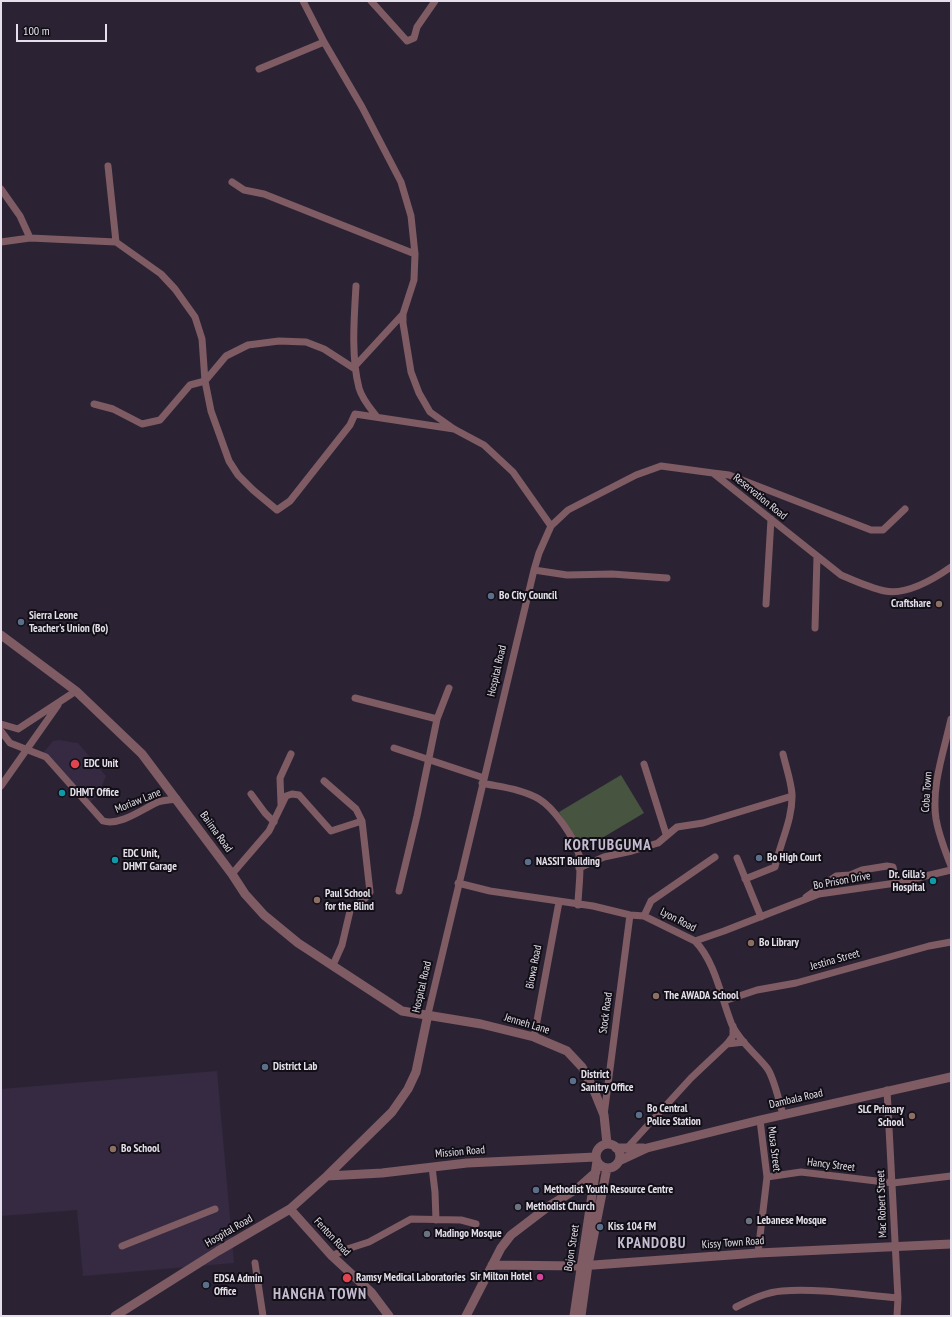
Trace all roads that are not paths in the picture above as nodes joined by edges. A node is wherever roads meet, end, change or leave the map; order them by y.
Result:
1 (303, 1) edge
2 (371, 1) edge
3 (435, 1) edge
4 (324, 42) junction
5 (259, 70) dead end
6 (108, 166) dead end
7 (232, 182) dead end
8 (1, 189) edge
9 (30, 238) junction
10 (1, 242) edge
11 (116, 242) junction
12 (415, 254) junction
13 (356, 286) dead end
14 (403, 314) junction
15 (356, 367) junction
16 (205, 381) junction
17 (94, 404) dead end
18 (377, 417) junction
19 (454, 429) junction
20 (713, 473) junction
21 (905, 509) dead end
22 (771, 519) junction
23 (551, 526) junction
24 (817, 556) junction
25 (951, 567) edge
26 (534, 570) junction
27 (667, 578) dead end
28 (766, 604) dead end
29 (814, 628) dead end
30 (1, 636) edge
31 (449, 688) dead end
32 (76, 691) junction
33 (355, 698) dead end
34 (58, 705) junction
35 (951, 719) edge
36 (437, 720) junction
37 (1, 724) edge
38 (1, 731) edge
39 (394, 748) dead end
40 (25, 750) junction
41 (291, 754) dead end
42 (783, 754) dead end
43 (428, 760) junction
44 (644, 764) dead end
45 (324, 781) dead end
46 (483, 781) junction
47 (1, 786) edge
48 (251, 794) dead end
49 (792, 796) junction
50 (177, 799) junction
51 (280, 804) junction
52 (362, 821) junction
53 (274, 822) junction
54 (666, 834) junction
55 (715, 857) dead end
56 (737, 858) dead end
57 (951, 866) edge
58 (579, 868) junction
59 (951, 870) edge
60 (232, 874) junction
61 (746, 879) junction
62 (458, 883) junction
63 (896, 883) junction
64 (398, 891) dead end
65 (559, 902) junction
66 (800, 902) junction
67 (578, 905) junction
68 (630, 915) junction
69 (644, 916) junction
70 (761, 917) junction
71 (695, 941) junction
72 (951, 942) edge
73 (333, 965) junction
74 (724, 1001) junction
75 (428, 1014) junction
76 (733, 1026) junction
77 (534, 1037) junction
78 (744, 1042) junction
79 (727, 1044) junction
80 (951, 1077) edge
81 (887, 1090) junction
82 (783, 1114) junction
83 (604, 1115) junction
84 (760, 1120) junction
85 (607, 1144) junction
86 (628, 1147) junction
87 (616, 1148) junction
88 (647, 1148) junction
89 (597, 1159) junction
90 (619, 1161) junction
91 (432, 1167) junction
92 (601, 1174) junction
93 (327, 1176) junction
94 (951, 1176) edge
95 (767, 1177) junction
96 (893, 1183) junction
97 (215, 1209) dead end
98 (290, 1209) junction
99 (436, 1220) junction
100 (476, 1224) dead end
101 (951, 1244) edge
102 (122, 1246) dead end
103 (895, 1247) junction
104 (758, 1253) junction
105 (332, 1256) junction
106 (255, 1263) dead end
107 (492, 1265) junction
108 (584, 1265) junction
109 (898, 1298) junction
110 (736, 1307) dead end
111 (468, 1315) edge
112 (115, 1316) edge
113 (263, 1316) edge
114 (389, 1316) edge
115 (574, 1316) edge
116 (581, 1316) edge
117 (897, 1316) edge

1 - 4 street
2 - 3 street
4 - 5 street
4 - 12 street
6 - 11 street
7 - 12 street
8 - 9 street
9 - 10 street
9 - 11 street
11 - 16 street
12 - 14 street
13 - 15 street
14 - 15 street
14 - 19 street
15 - 16 street
15 - 18 street
16 - 17 street
16 - 18 street
18 - 19 street
19 - 23 street
20 - 21 street
20 - 22 street, Reservation Road
20 - 23 street
22 - 24 street, Reservation Road
22 - 28 street
23 - 26 street, Hospital Road
24 - 25 street, Reservation Road
24 - 29 street
26 - 27 street
26 - 46 street, Hospital Road
30 - 32 street, Baiima Road
31 - 36 street
32 - 34 street
32 - 50 street, Baiima Road
33 - 36 street
34 - 37 street
34 - 40 street
35 - 57 street, Coba Town
36 - 43 street
38 - 40 street, Moriaw Lane
39 - 43 street
40 - 47 street
40 - 50 street, Moriaw Lane
41 - 51 street
42 - 49 street
43 - 46 street
43 - 64 street
44 - 54 street
45 - 52 street
46 - 58 street
46 - 62 street, Hospital Road
48 - 53 street
49 - 54 street
49 - 61 street
50 - 60 street, Baiima Road
51 - 52 street
51 - 53 street
52 - 73 street
53 - 60 street
54 - 58 street
55 - 69 street
56 - 61 street
58 - 67 street
59 - 63 street, Bo Prison Drive
60 - 73 street, Baiima Road
61 - 70 street
62 - 65 street, Lyon Road
62 - 75 street, Hospital Road
63 - 66 street, Bo Prison Drive
63 - 66 street
65 - 67 street, Lyon Road
65 - 77 street, Biowa Road
66 - 70 street, Bo Prison Drive
67 - 68 street, Lyon Road
68 - 69 street, Lyon Road
68 - 83 street, Stock Road
69 - 71 street, Lyon Road
70 - 71 street, Bo Prison Drive
71 - 74 street, Lyon Road
72 - 74 street, Jestina Street
73 - 75 street, Baiima Road
74 - 76 street, Lyon Road
75 - 77 street, Jenneh Lane
75 - 93 street, Hospital Road
76 - 78 street, Lyon Road
76 - 79 street
77 - 83 street, Jenneh Lane
78 - 79 street
78 - 82 street, Lyon Road
79 - 86 street
80 - 81 street, Dambala Road
81 - 82 street, Dambala Road
81 - 96 street, Mac Robert Street
82 - 84 street, Dambala Road
83 - 85 street
84 - 88 street, Dambala Road
84 - 95 street, Musa Street
85 - 87 street
85 - 89 street
86 - 87 street, Dambala Road
86 - 88 street, Dambala Road
87 - 90 street
88 - 90 street, Dambala Road
89 - 91 street, Mission Road
89 - 92 street, Bojon Street
90 - 92 street, Dambala Road
91 - 93 street, Mission Road
91 - 99 street
92 - 107 street
92 - 108 street, Bojon Street
93 - 98 street, Hospital Road
94 - 96 street, Hancy Street
95 - 96 street, Hancy Street
95 - 104 street, Musa Street
96 - 103 street, Mac Robert Street
97 - 102 street
98 - 105 street, Fenton Road
98 - 112 street, Hospital Road
99 - 100 street
99 - 105 street
101 - 103 street, Kissy Town Road
103 - 104 street, Kissy Town Road
103 - 109 street, Mac Robert Street
104 - 108 street, Kissy Town Road
105 - 114 street, Fenton Road
106 - 113 street
107 - 108 street, Kissy Town Road
107 - 111 street
108 - 115 street, Bojon Street
108 - 116 street, Bojon Street
109 - 110 street
109 - 117 street, Mac Robert Street

